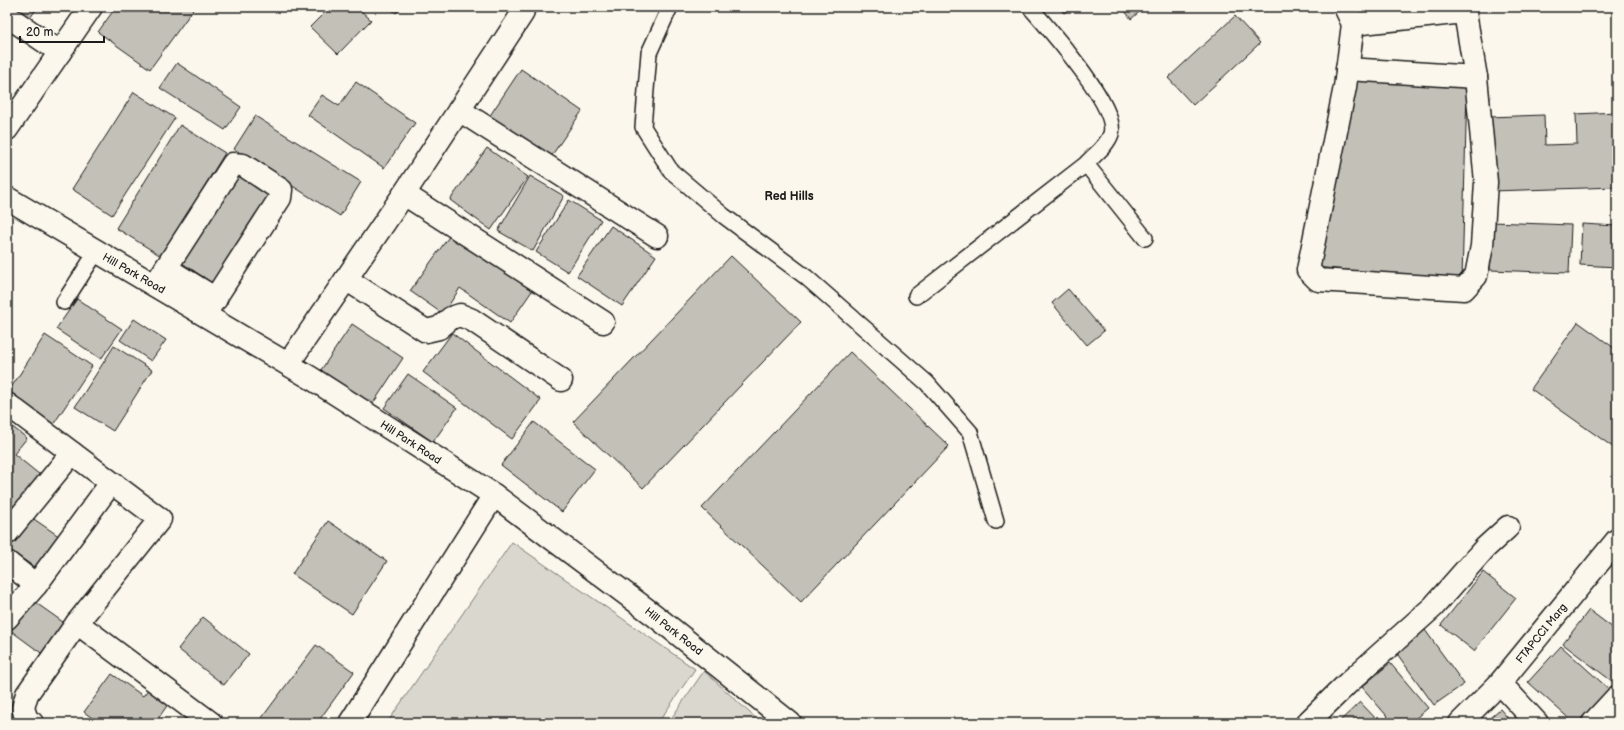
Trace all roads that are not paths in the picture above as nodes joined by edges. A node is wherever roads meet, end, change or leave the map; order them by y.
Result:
1 (91, 7) edge
2 (524, 7) edge
3 (670, 7) edge
4 (1030, 7) edge
5 (1464, 10) edge
6 (7, 16) edge
7 (1349, 16) edge
8 (60, 52) junction
9 (1347, 69) junction
10 (1476, 77) junction
11 (459, 110) junction
12 (7, 129) edge
13 (1086, 164) junction
14 (404, 194) junction
15 (7, 198) edge
16 (657, 236) dead end
17 (1145, 238) dead end
18 (97, 252) junction
19 (161, 277) junction
20 (346, 279) junction
21 (916, 296) dead end
22 (64, 302) dead end
23 (210, 307) junction
24 (603, 322) dead end
25 (288, 364) junction
26 (561, 380) dead end
27 (7, 404) edge
28 (72, 453) junction
29 (111, 483) junction
30 (494, 495) junction
31 (996, 521) dead end
32 (1508, 527) dead end
33 (7, 533) edge
34 (1617, 540) edge
35 (7, 562) edge
36 (36, 585) junction
37 (7, 618) edge
38 (77, 623) junction
39 (1500, 684) junction
40 (1617, 697) edge
41 (32, 723) edge
42 (211, 723) edge
43 (350, 723) edge
44 (790, 723) edge
45 (1307, 723) edge
46 (1460, 723) edge
47 (1537, 723) edge
48 (1593, 723) edge

1 - 8 street
2 - 11 street
3 - 31 lane
4 - 13 lane
5 - 7 street
5 - 10 street
6 - 8 street
7 - 9 street
8 - 12 street
9 - 10 street
9 - 10 street
11 - 14 street
11 - 16 street
13 - 17 lane
13 - 21 lane
14 - 20 street
14 - 24 street
15 - 18 street, Hill Park Road
18 - 19 street, Hill Park Road
18 - 22 lane
19 - 23 street, Hill Park Road
19 - 23 street
20 - 25 street
20 - 26 street
23 - 25 street, Hill Park Road
25 - 30 street, Hill Park Road
27 - 28 street
28 - 29 street
28 - 33 street
29 - 36 street
29 - 38 street
30 - 43 street
30 - 44 street, Hill Park Road
32 - 45 street
34 - 39 street, FTAPCCI Marg
35 - 36 street
36 - 37 street
38 - 41 street
38 - 42 street
39 - 46 street, FTAPCCI Marg
39 - 47 street
40 - 48 street

